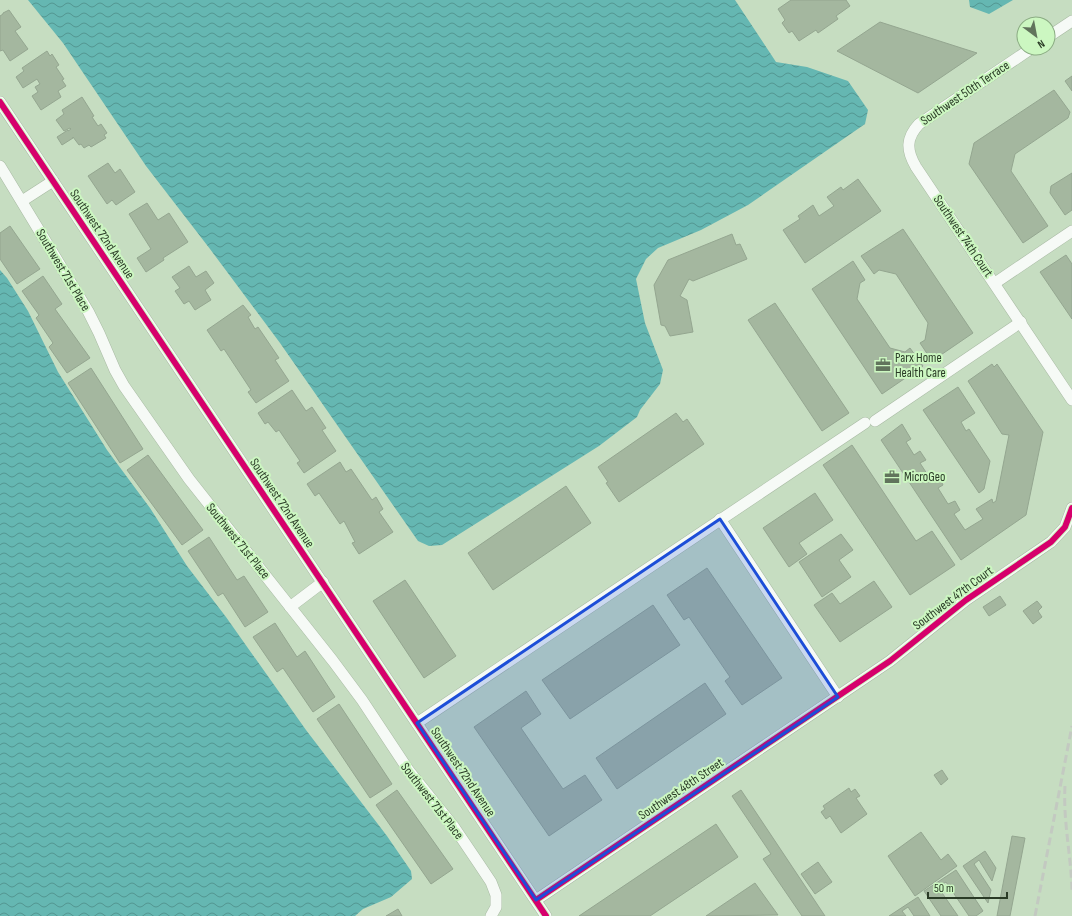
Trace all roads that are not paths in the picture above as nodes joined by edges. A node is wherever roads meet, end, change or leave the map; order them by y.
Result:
1 (1072, 21) edge
2 (1056, 32) edge
3 (1020, 56) edge
4 (0, 102) edge
5 (908, 147) joint
6 (0, 166) edge
7 (53, 181) junction
8 (22, 201) junction
9 (1072, 231) edge
10 (994, 283) junction
11 (1021, 322) junction
12 (1072, 400) edge
13 (1072, 508) edge
14 (720, 520) junction
15 (322, 582) junction
16 (290, 607) junction
17 (838, 697) junction
18 (417, 723) junction
19 (536, 900) junction
20 (491, 916) edge
21 (546, 916) edge

1 - 2 street
3 - 5 street, Southwest 50th Terrace
4 - 7 street, Southwest 72nd Avenue
5 - 10 street, Southwest 74th Court
6 - 8 street, Southwest 71st Place
7 - 8 street
7 - 15 street, Southwest 72nd Avenue
8 - 16 street, Southwest 71st Place
9 - 10 street
10 - 11 street, Southwest 74th Court
11 - 12 street
11 - 14 street
13 - 17 street, Southwest 47th Court
14 - 17 street
14 - 18 street
15 - 16 street
15 - 18 street, Southwest 72nd Avenue
16 - 20 street, Southwest 71st Place
17 - 19 street, Southwest 48th Street
18 - 19 street, Southwest 72nd Avenue
19 - 21 street, Southwest 72nd Avenue

